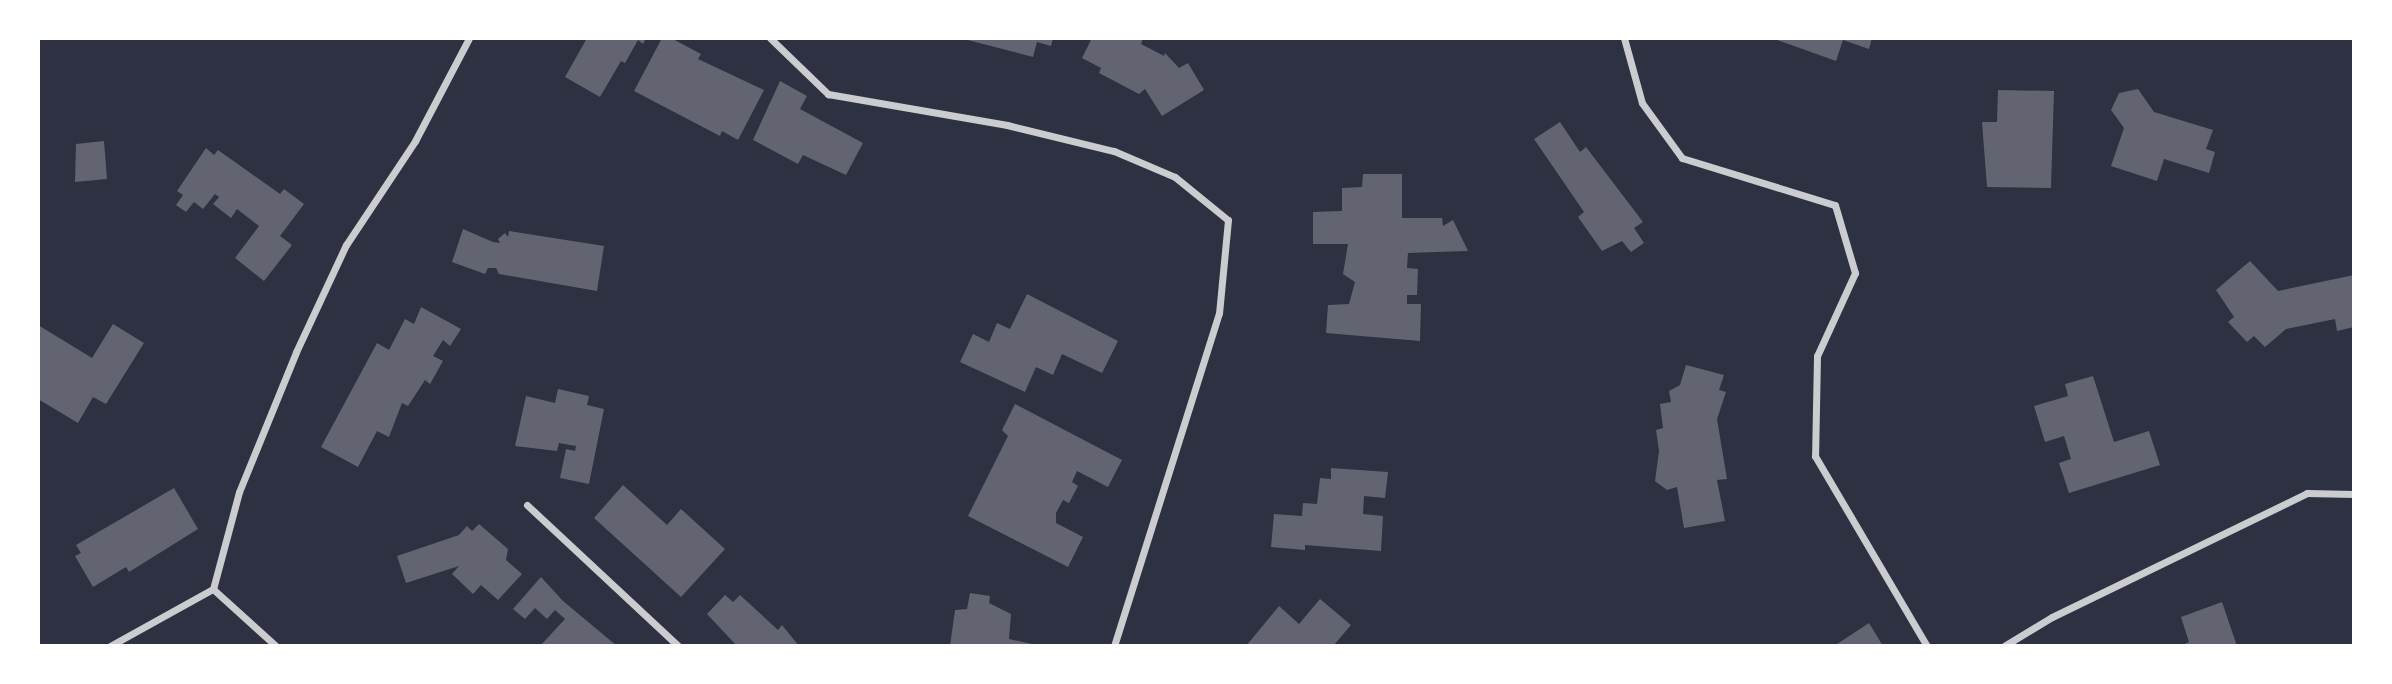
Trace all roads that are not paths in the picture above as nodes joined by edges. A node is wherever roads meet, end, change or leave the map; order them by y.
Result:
1 (469, 38) edge
2 (770, 38) edge
3 (1624, 38) edge
4 (2354, 494) edge
5 (527, 505) dead end
6 (213, 589) junction
7 (110, 646) edge
8 (276, 646) edge
9 (678, 646) edge
10 (1114, 646) edge
11 (1927, 646) edge
12 (2004, 646) edge

1 - 6 street
2 - 10 street
3 - 11 street
4 - 12 street
5 - 9 street
6 - 7 street
6 - 8 street

